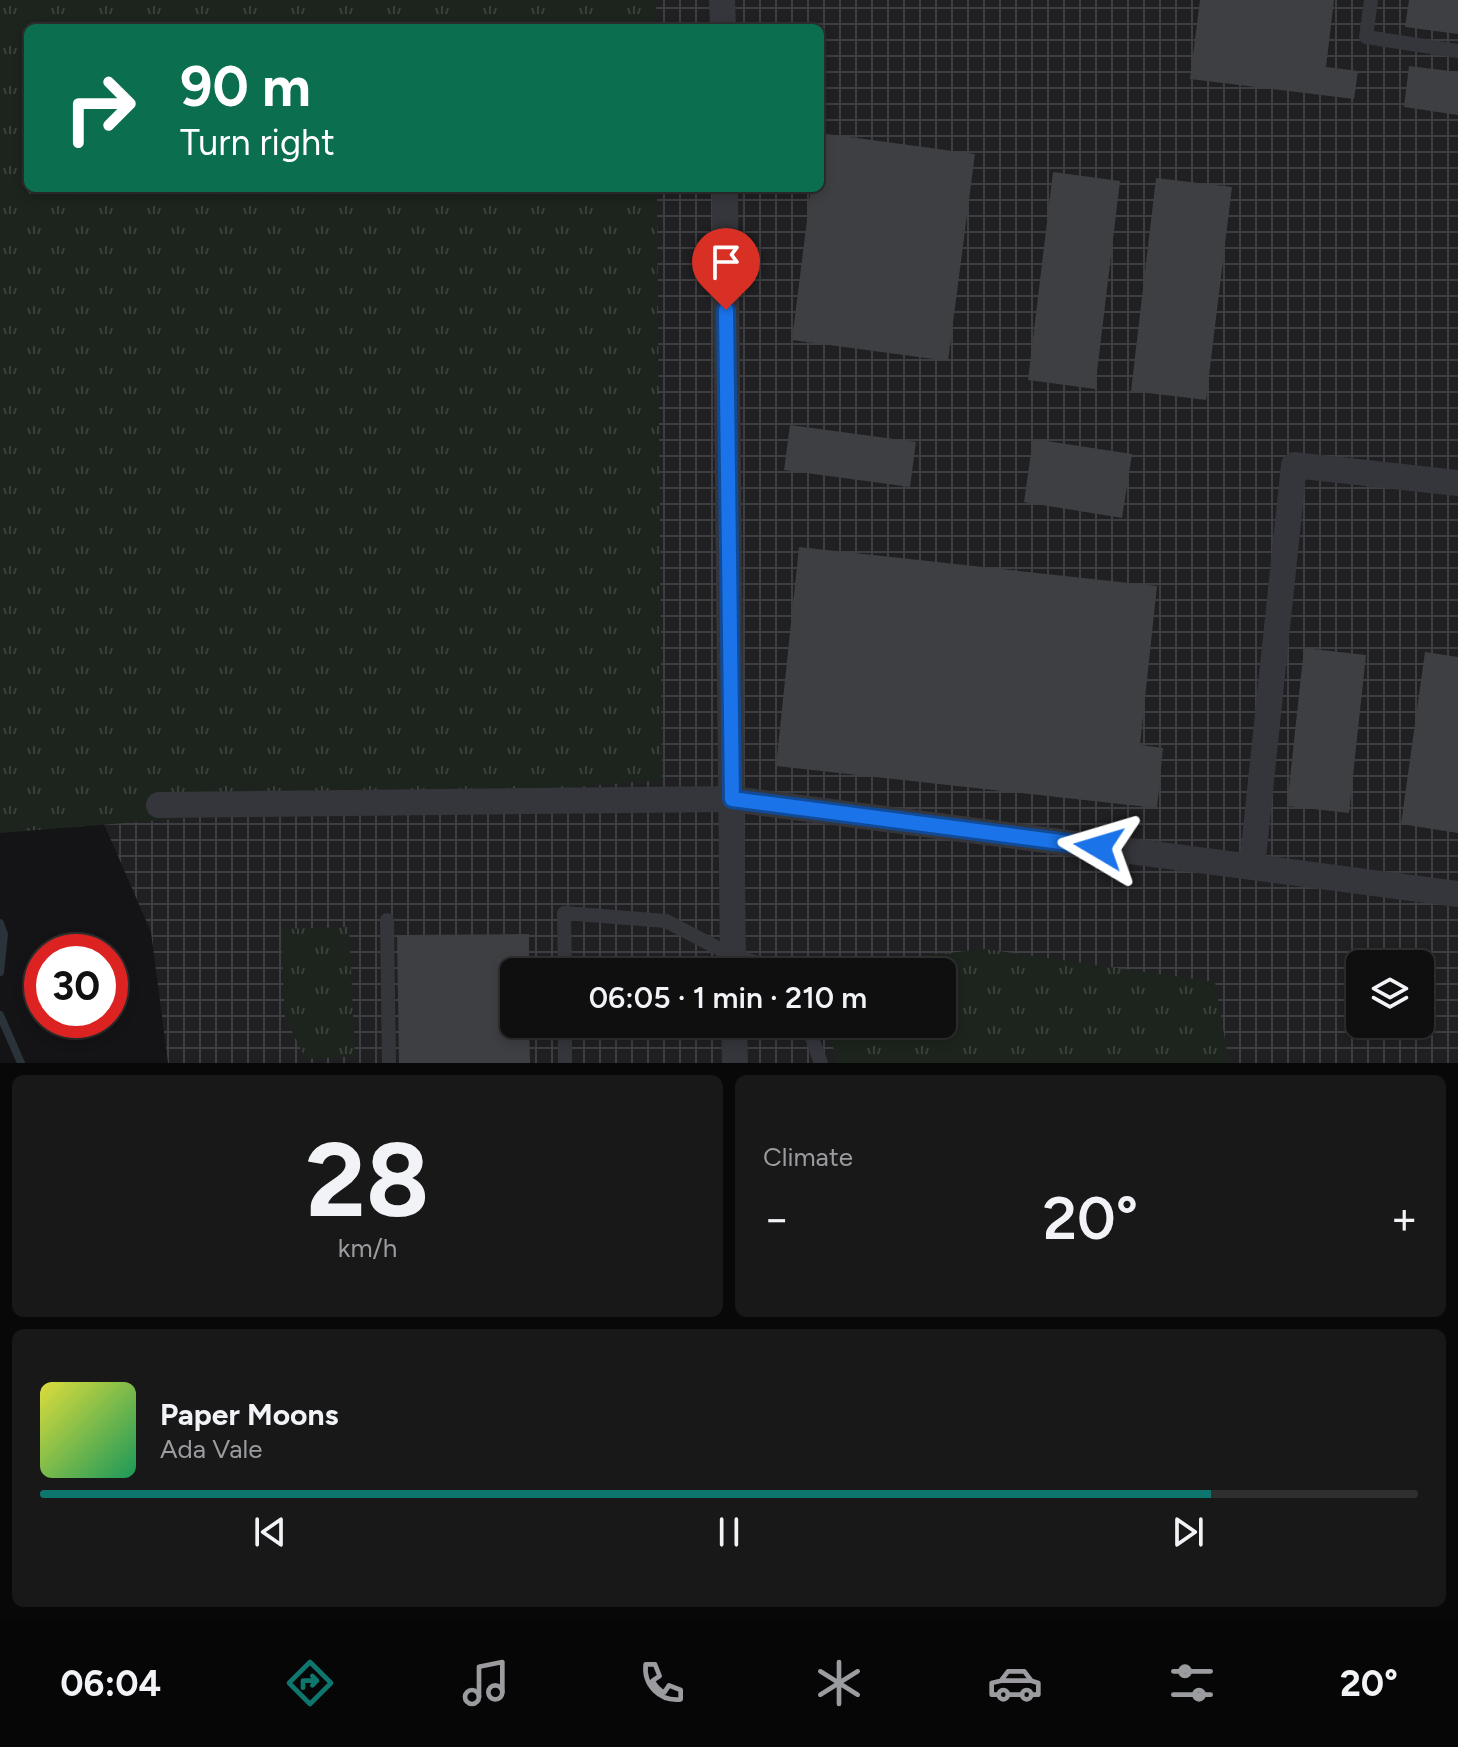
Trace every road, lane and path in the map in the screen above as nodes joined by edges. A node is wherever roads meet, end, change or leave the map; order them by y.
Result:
1 (722, 0) edge
2 (1371, 0) edge
3 (723, 24) edge
4 (1458, 51) edge
5 (725, 192) edge
6 (1458, 483) edge
7 (732, 799) junction
8 (159, 805) dead end
9 (1252, 867) junction
10 (1458, 894) edge
11 (387, 920) dead end
12 (565, 958) edge
13 (724, 958) edge
14 (733, 958) edge
15 (565, 1038) edge
16 (734, 1038) edge
17 (812, 1038) edge
18 (389, 1063) edge
19 (565, 1063) edge
20 (735, 1063) edge
21 (821, 1063) edge

1 - 3 street
2 - 4 lane
5 - 7 street
6 - 9 street
7 - 8 street
7 - 9 street
7 - 14 street
9 - 10 street
11 - 18 lane
12 - 13 lane
15 - 19 lane
16 - 20 street
17 - 21 lane

